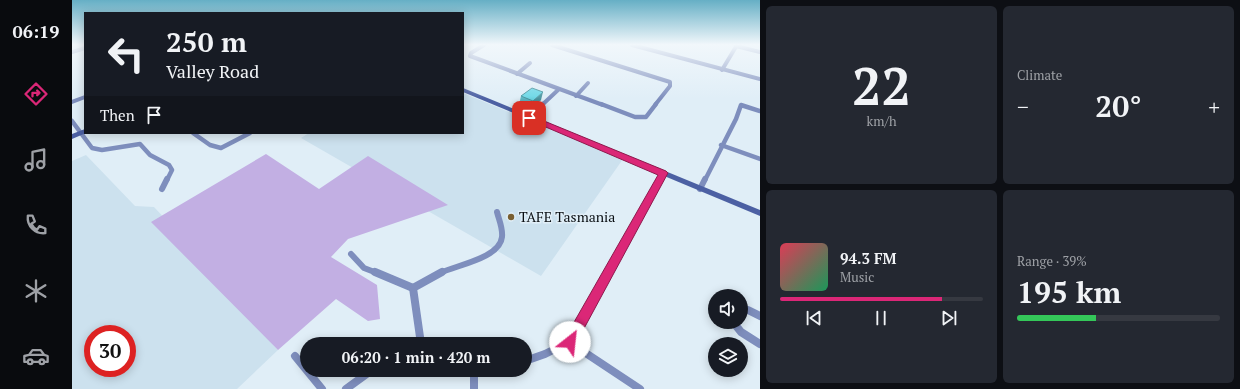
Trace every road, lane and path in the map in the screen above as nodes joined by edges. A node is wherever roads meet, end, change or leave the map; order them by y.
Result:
1 (489, 63) edge
2 (530, 63) dead end
3 (610, 63) edge
4 (697, 63) edge
5 (726, 63) edge
6 (722, 70) junction
7 (517, 74) junction
8 (760, 79) edge
9 (588, 83) dead end
10 (464, 90) edge
11 (558, 90) junction
12 (576, 96) junction
13 (84, 97) edge
14 (72, 102) edge
15 (760, 111) edge
16 (529, 118) junction
17 (72, 121) edge
18 (83, 132) edge
19 (84, 134) edge
20 (194, 134) edge
21 (248, 134) edge
22 (72, 137) edge
23 (721, 146) junction
24 (760, 159) edge
25 (663, 173) junction
26 (162, 189) dead end
27 (700, 189) junction
28 (497, 212) dead end
29 (760, 213) edge
30 (351, 254) dead end
31 (413, 288) junction
32 (748, 310) edge
33 (760, 316) edge
34 (737, 329) edge
35 (420, 337) edge
36 (570, 342) junction
37 (760, 344) edge
38 (295, 356) dead end
39 (532, 359) edge
40 (362, 377) edge
41 (474, 377) edge
42 (322, 389) edge
43 (346, 389) edge
44 (474, 389) edge
45 (640, 389) edge

1 - 7 street
2 - 7 street
3 - 12 street
4 - 6 street
5 - 6 street
6 - 8 street
7 - 11 street
9 - 12 street
10 - 16 street
11 - 12 street
11 - 16 street
13 - 14 street
15 - 23 street
16 - 25 street
17 - 18 street
18 - 22 street
19 - 26 street
20 - 21 street
23 - 24 street
23 - 27 street
25 - 27 street
25 - 36 street
27 - 29 street
28 - 31 street
30 - 31 street
31 - 35 street
32 - 33 street
34 - 37 street
36 - 39 street
36 - 45 street
38 - 42 street
40 - 43 street
41 - 44 street

